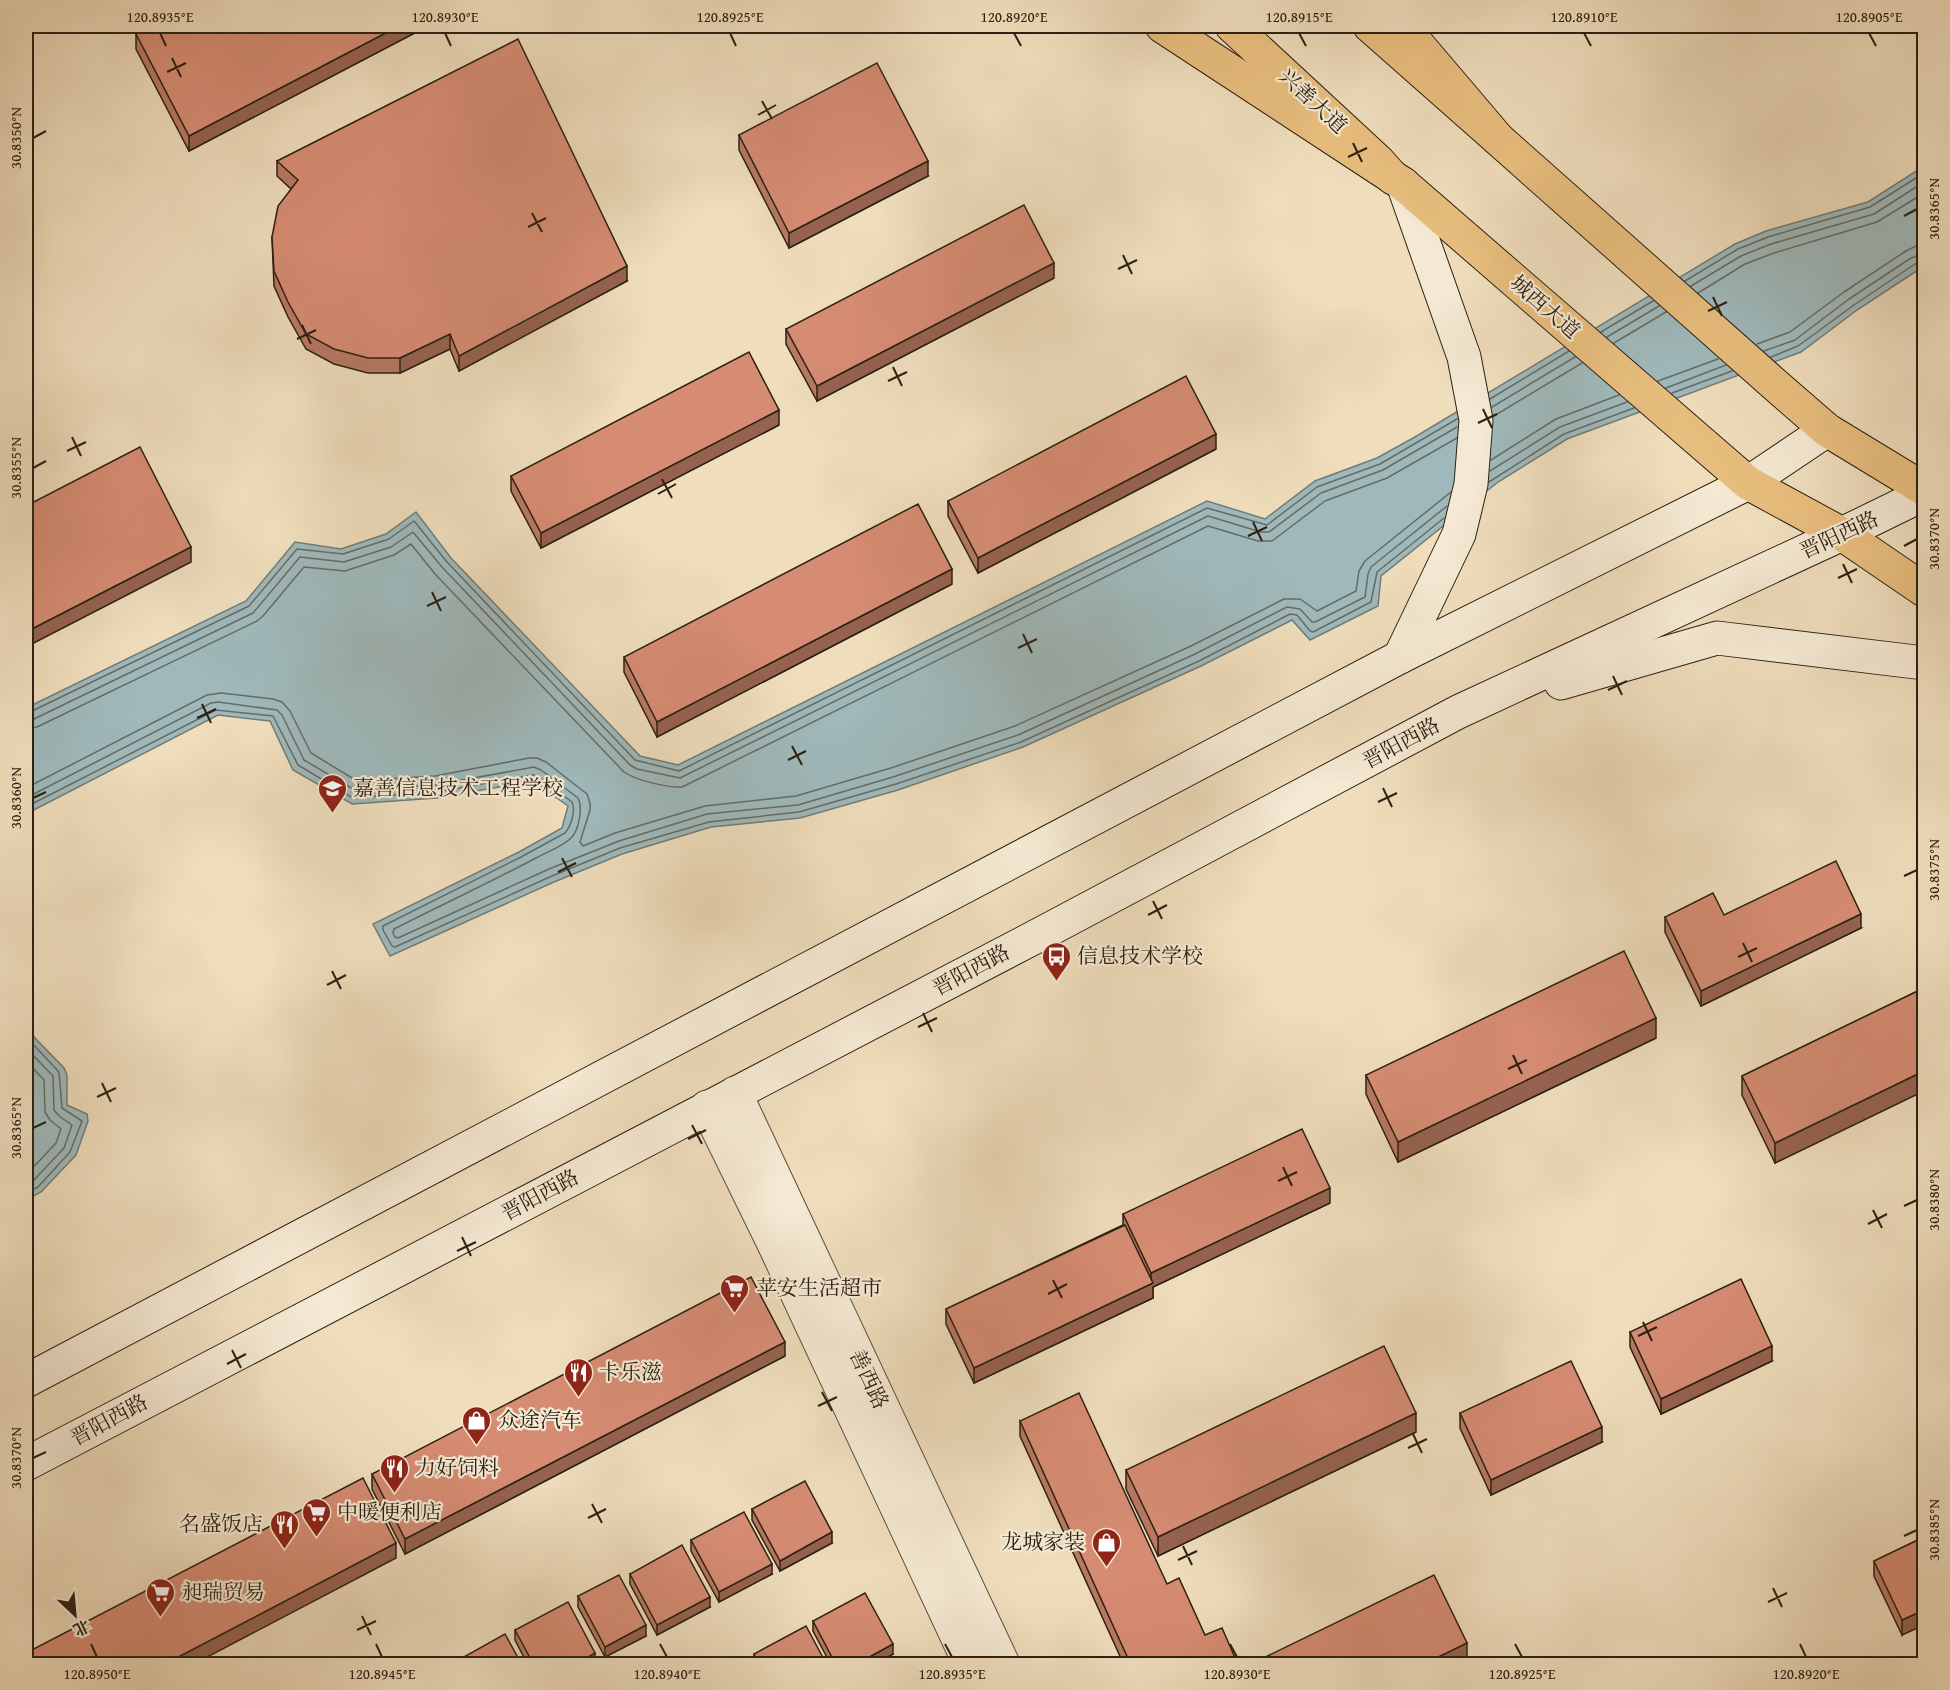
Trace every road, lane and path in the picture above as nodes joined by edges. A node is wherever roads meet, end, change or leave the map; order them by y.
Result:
1 (1162, 26) edge
2 (1232, 26) edge
3 (1370, 26) edge
4 (1402, 26) edge
5 (1498, 139) junction
6 (1398, 181) junction
7 (1827, 430) junction
8 (1748, 483) junction
9 (1924, 491) edge
10 (1842, 534) junction
11 (1924, 590) edge
12 (1400, 657) junction
13 (1924, 663) edge
14 (1458, 712) junction
15 (721, 1100) junction
16 (26, 1381) edge
17 (26, 1464) edge
18 (970, 1665) edge
19 (1003, 1665) edge

1 - 6 main road, 城西大道
2 - 6 main road, 兴善大道
3 - 5 main road
4 - 5 main road
5 - 7 main road
6 - 8 main road, 城西大道
6 - 12 main road
7 - 8 main road
7 - 9 main road
8 - 10 main road, 城西大道
8 - 12 main road
9 - 10 main road, 晋阳西路
10 - 11 main road, 城西大道
10 - 14 main road, 晋阳西路
12 - 16 main road
13 - 14 main road
14 - 15 main road, 晋阳西路
15 - 17 main road, 晋阳西路
15 - 18 main road, 善西路
15 - 19 main road, 善西路

